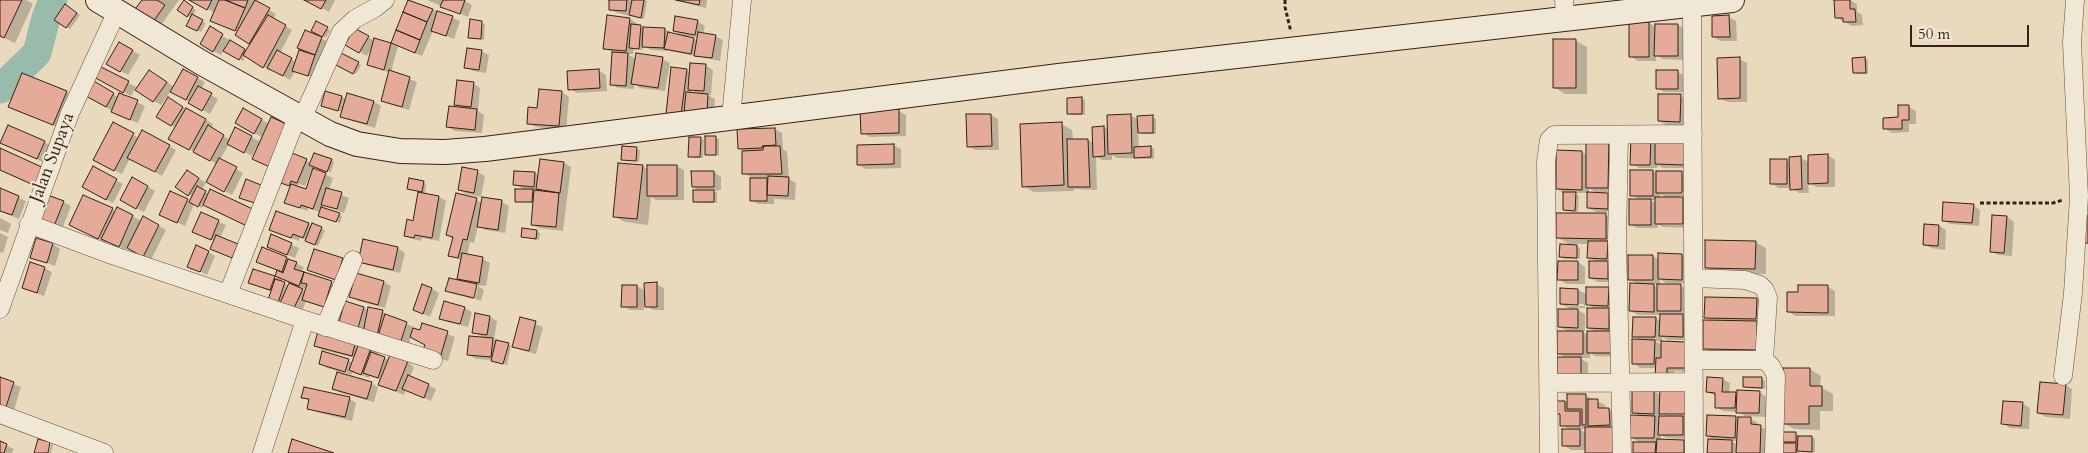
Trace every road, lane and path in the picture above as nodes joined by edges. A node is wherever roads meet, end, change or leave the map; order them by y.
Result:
1 (385, 0) edge
2 (742, 0) edge
3 (1286, 0) edge
4 (1732, 0) edge
5 (2075, 0) edge
6 (1692, 5) junction
7 (108, 6) edge
8 (1565, 9) edge
9 (1293, 50) junction
10 (299, 118) junction
11 (731, 118) junction
12 (1692, 134) junction
13 (1618, 135) junction
14 (2079, 197) junction
15 (1980, 203) dead end
16 (29, 224) junction
17 (353, 260) dead end
18 (1694, 278) junction
19 (228, 294) junction
20 (0, 309) edge
21 (305, 320) junction
22 (325, 327) junction
23 (433, 360) dead end
24 (1694, 360) junction
25 (1764, 360) junction
26 (2063, 376) dead end
27 (1620, 382) junction
28 (1694, 382) junction
29 (1548, 383) junction
30 (0, 414) edge
31 (104, 453) edge
32 (262, 453) edge
33 (1549, 453) edge
34 (1622, 453) edge
35 (1694, 453) edge
36 (1774, 453) edge

1 - 10 street
2 - 11 street
3 - 9 path
4 - 6 main road
5 - 14 street
6 - 8 main road
6 - 12 street
7 - 10 main road
7 - 16 street, Jalan Supaya
8 - 9 main road
9 - 11 main road
10 - 11 main road
10 - 19 street
12 - 13 street
12 - 18 street
13 - 27 street
13 - 29 street
14 - 15 path
14 - 26 street
16 - 19 street
16 - 20 street, Jalan Supaya
17 - 22 street
18 - 24 street
18 - 25 street
19 - 21 street
21 - 22 street
21 - 32 street
22 - 23 street
24 - 25 street
24 - 28 street
25 - 36 street
27 - 28 street
27 - 29 street
27 - 34 street
28 - 35 street
29 - 33 street
30 - 31 street

